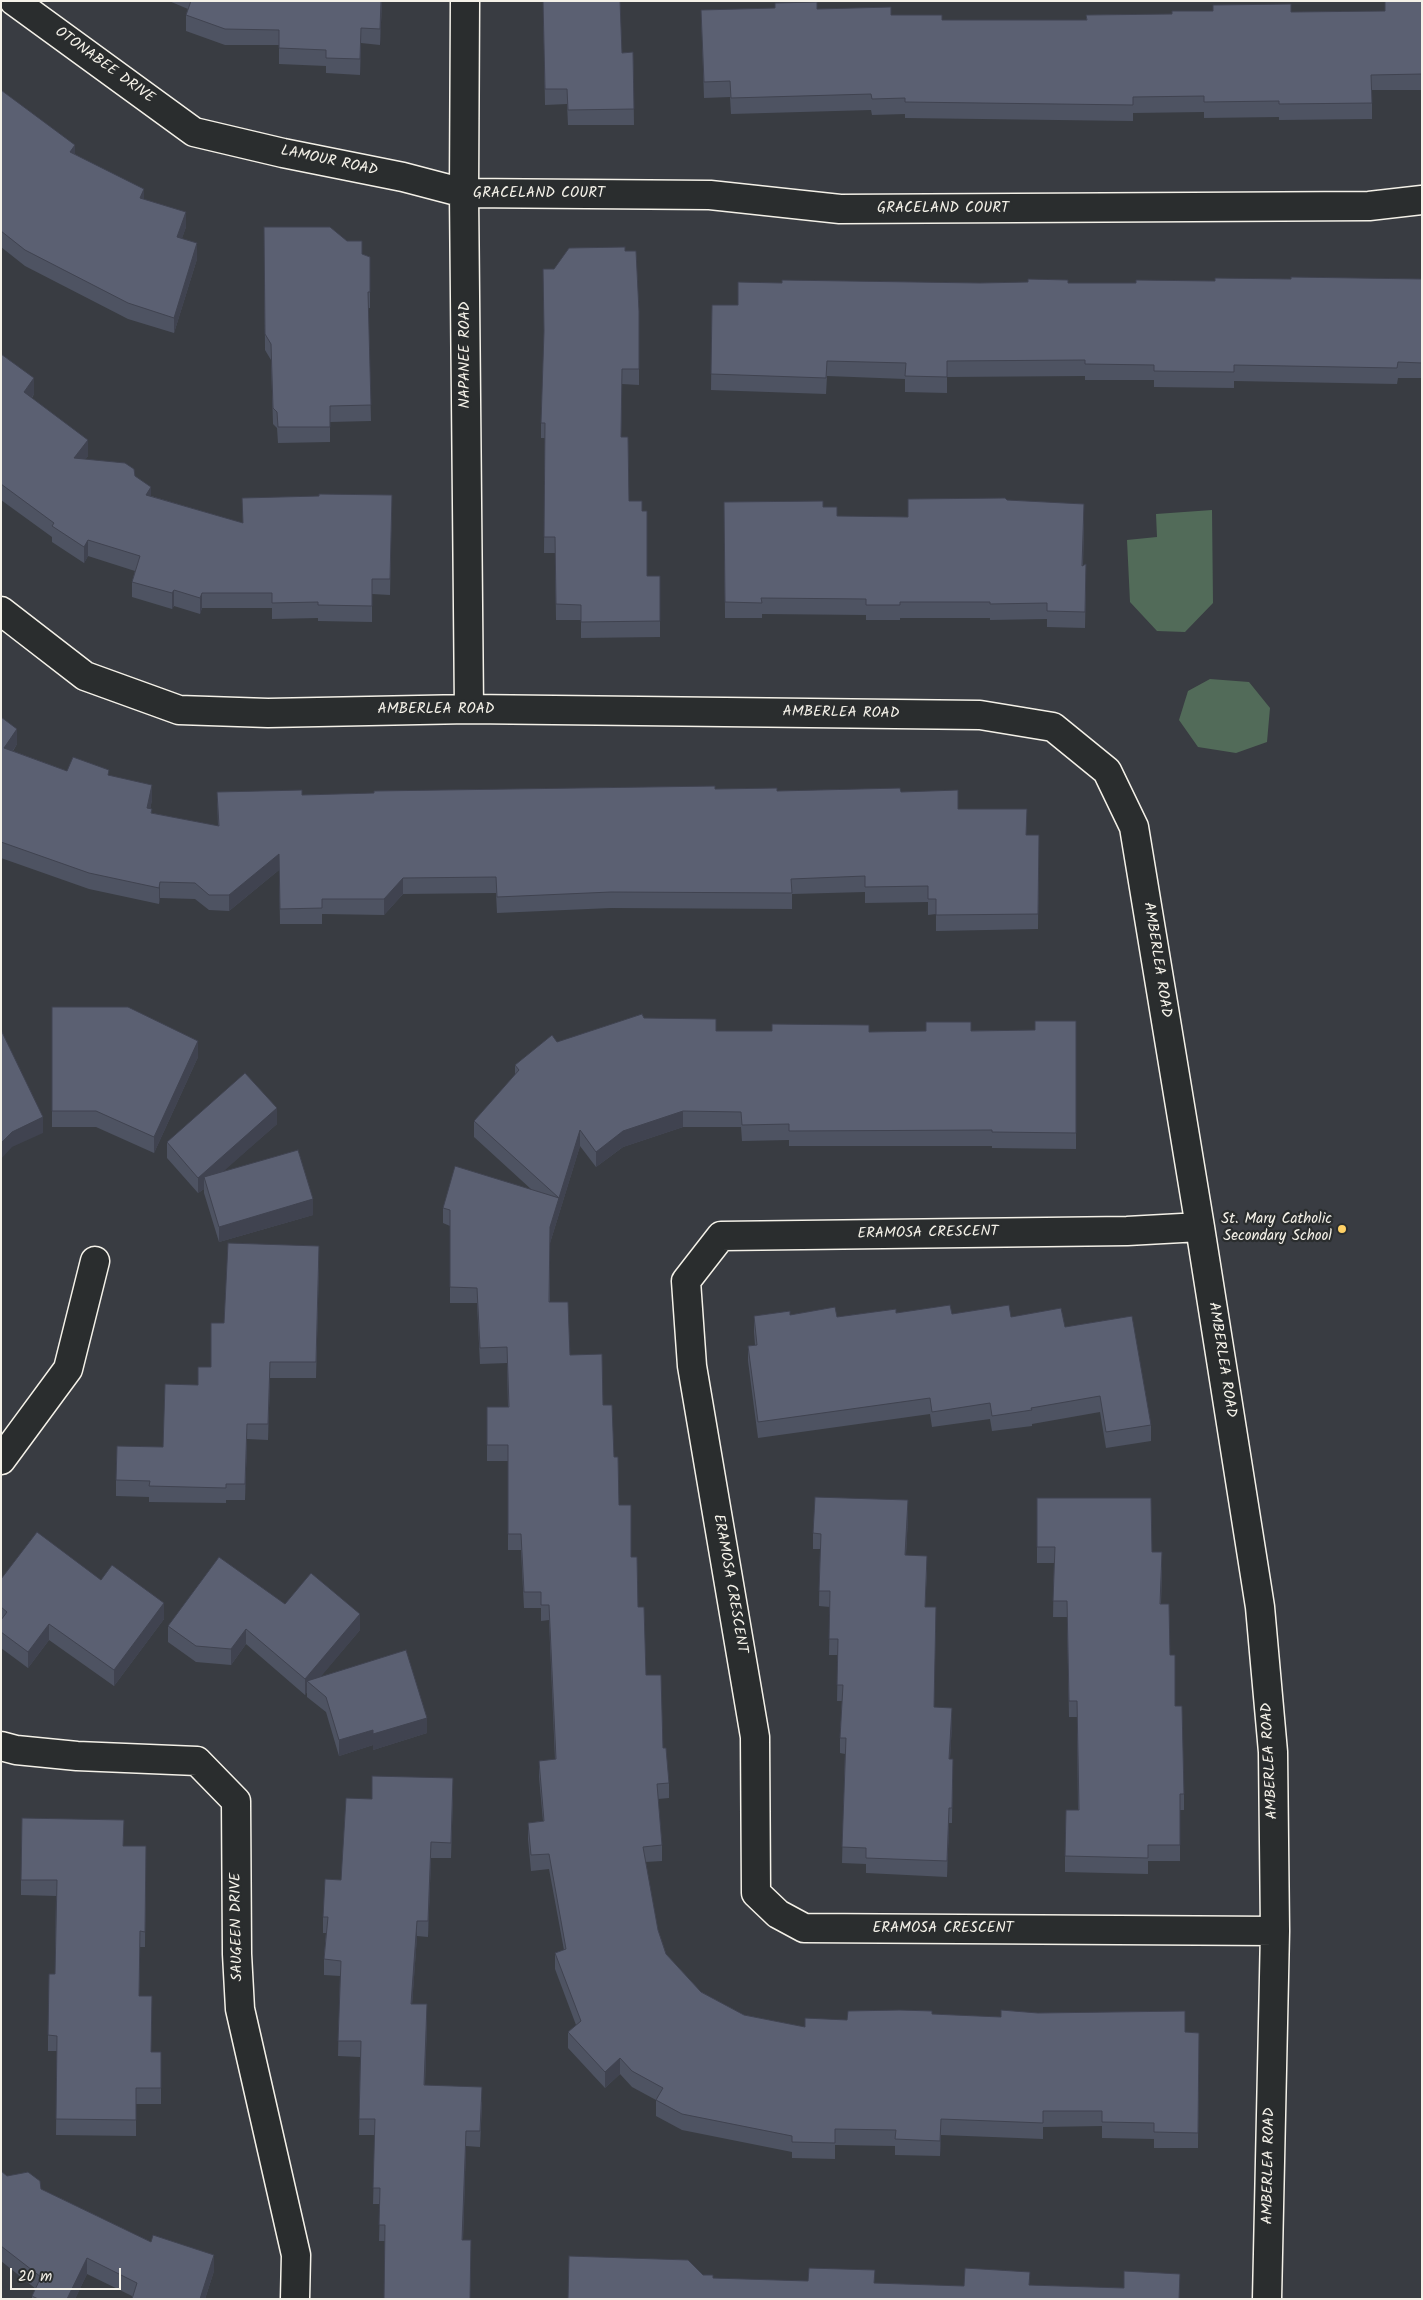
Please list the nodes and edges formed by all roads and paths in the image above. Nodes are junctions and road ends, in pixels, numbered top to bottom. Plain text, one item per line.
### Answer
1 (14, 1) edge
2 (465, 1) edge
3 (194, 132) joint
4 (464, 194) junction
5 (1422, 200) edge
6 (1, 611) edge
7 (470, 709) junction
8 (1200, 1227) junction
9 (95, 1262) dead end
10 (1, 1460) edge
11 (1, 1746) edge
12 (1275, 1931) junction
13 (295, 2299) edge
14 (1268, 2299) edge

1 - 3 street, OTONABEE DRIVE
2 - 4 street, NAPANEE ROAD
3 - 4 street, LAMOUR ROAD
4 - 5 street, GRACELAND COURT
4 - 7 street, NAPANEE ROAD
6 - 7 street, AMBERLEA ROAD
7 - 8 street, AMBERLEA ROAD
8 - 12 street, AMBERLEA ROAD
8 - 12 street, ERAMOSA CRESCENT
9 - 10 street
11 - 13 street, SAUGEEN DRIVE
12 - 14 street, AMBERLEA ROAD

